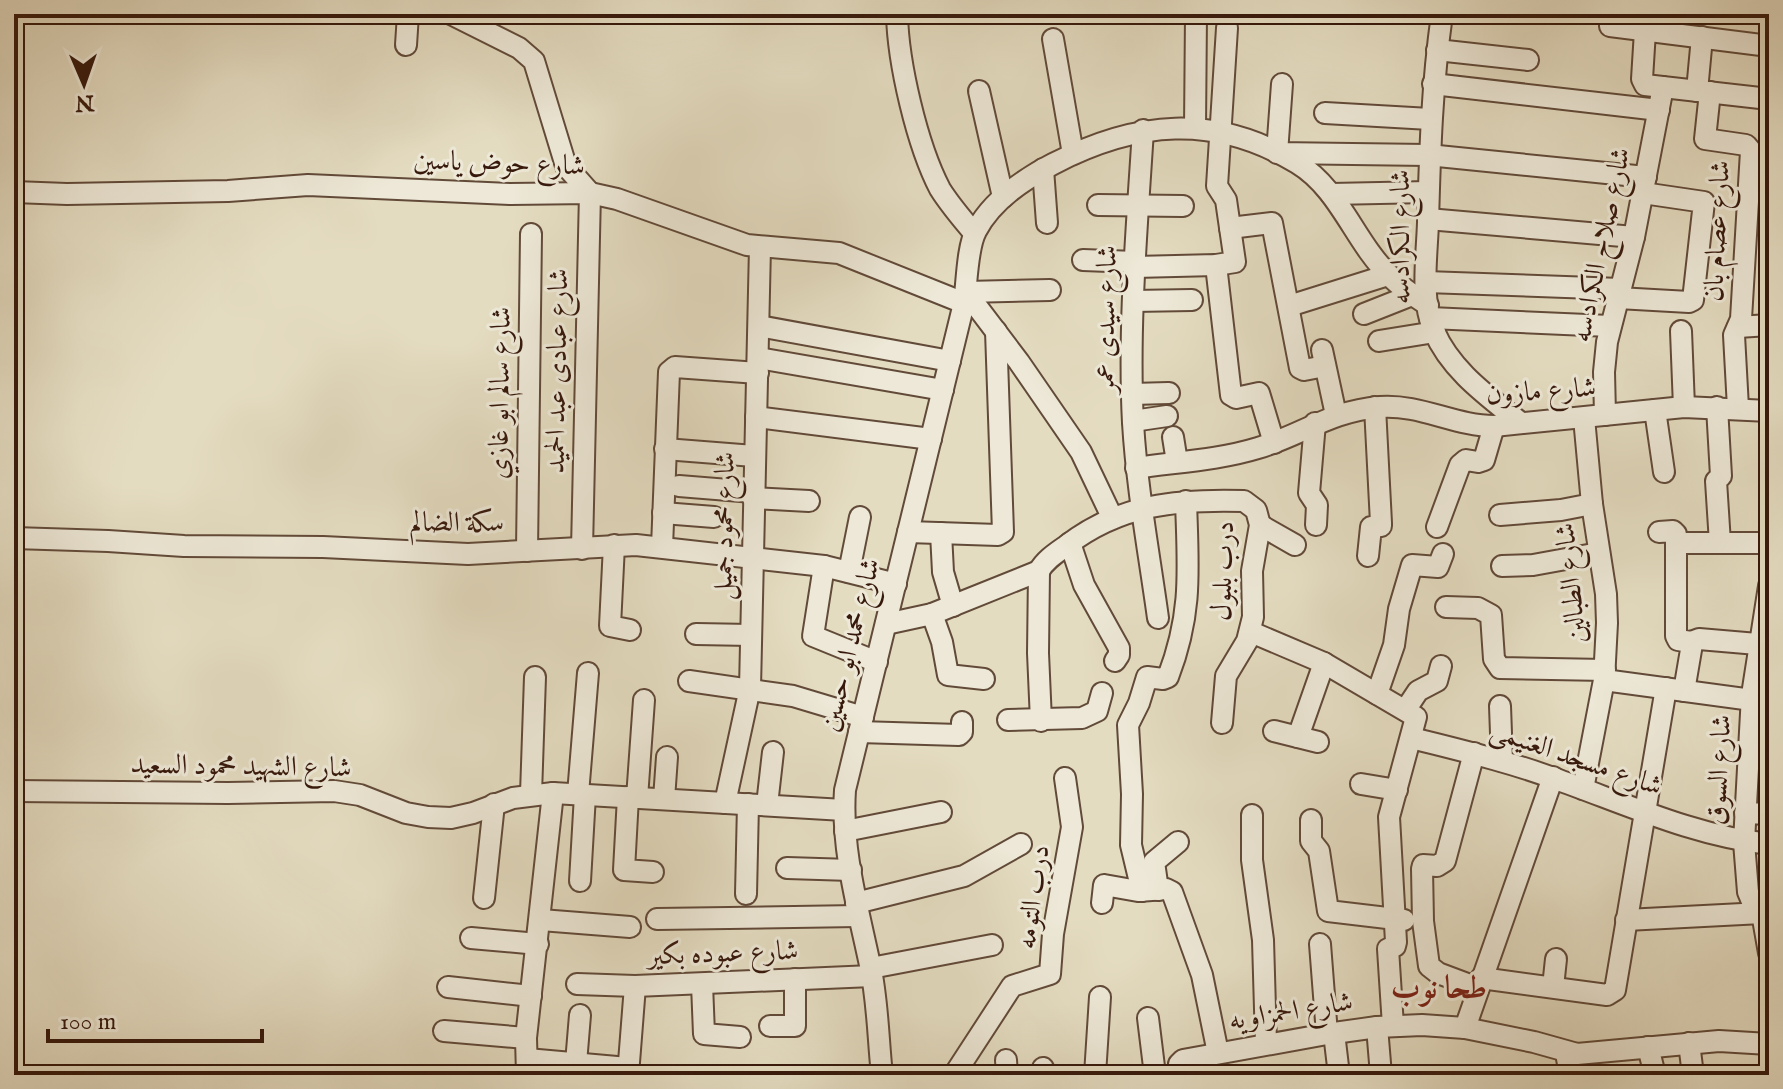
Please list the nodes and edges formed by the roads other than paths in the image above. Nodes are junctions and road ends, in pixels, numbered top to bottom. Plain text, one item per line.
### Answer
1 (408, 14) edge
2 (451, 14) edge
3 (897, 14) edge
4 (1196, 14) edge
5 (1442, 14) edge
6 (1610, 26) dead end
7 (1227, 28) dead end
8 (1645, 31) junction
9 (1702, 37) junction
10 (1053, 39) dead end
11 (406, 45) dead end
12 (1769, 46) edge
13 (1437, 50) junction
14 (1528, 60) dead end
15 (1282, 84) dead end
16 (1433, 84) junction
17 (1663, 87) junction
18 (979, 91) dead end
19 (1704, 92) junction
20 (1769, 99) edge
21 (1659, 110) junction
22 (1325, 113) dead end
23 (1430, 119) junction
24 (1195, 128) junction
25 (1143, 130) junction
26 (1221, 132) junction
27 (1277, 153) junction
28 (1073, 154) junction
29 (1428, 155) junction
30 (1043, 169) junction
31 (1645, 185) junction
32 (14, 192) edge
33 (1428, 192) junction
34 (590, 193) junction
35 (1331, 194) junction
36 (1003, 197) junction
37 (1098, 205) dead end
38 (1138, 206) junction
39 (1183, 206) dead end
40 (1428, 219) junction
41 (1047, 223) dead end
42 (1230, 228) junction
43 (974, 233) junction
44 (531, 234) dead end
45 (1634, 237) junction
46 (760, 247) junction
47 (1083, 260) dead end
48 (1135, 264) junction
49 (1216, 265) junction
50 (1388, 275) junction
51 (1050, 290) dead end
52 (1620, 294) junction
53 (965, 298) junction
54 (1192, 300) dead end
55 (1133, 301) junction
56 (1289, 306) junction
57 (1426, 306) junction
58 (1364, 314) dead end
59 (1769, 325) edge
60 (759, 326) junction
61 (1610, 326) junction
62 (1738, 327) junction
63 (996, 331) junction
64 (1681, 331) dead end
65 (1379, 341) dead end
66 (950, 361) junction
67 (758, 366) junction
68 (943, 390) junction
69 (1169, 393) dead end
70 (1132, 394) junction
71 (1375, 407) junction
72 (1684, 407) junction
73 (1727, 407) junction
74 (1655, 410) junction
75 (1769, 411) edge
76 (1336, 415) junction
77 (1167, 416) dead end
78 (1595, 416) junction
79 (756, 417) junction
80 (1133, 421) junction
81 (1315, 423) junction
82 (1521, 423) junction
83 (1494, 426) junction
84 (1173, 437) dead end
85 (931, 439) junction
86 (1274, 443) junction
87 (665, 449) junction
88 (754, 456) junction
89 (1177, 462) junction
90 (1136, 468) junction
91 (1664, 472) dead end
92 (679, 486) dead end
93 (753, 495) junction
94 (809, 501) dead end
95 (1186, 501) junction
96 (1592, 504) junction
97 (1142, 508) junction
98 (663, 513) junction
99 (1500, 515) dead end
100 (714, 517) dead end
101 (860, 517) dead end
102 (1112, 517) junction
103 (1260, 525) junction
104 (1316, 525) dead end
105 (1437, 527) dead end
106 (908, 532) junction
107 (1659, 532) dead end
108 (941, 533) junction
109 (14, 538) edge
110 (1070, 543) junction
111 (1677, 543) junction
112 (1720, 543) junction
113 (1769, 543) edge
114 (614, 545) junction
115 (1295, 545) dead end
116 (662, 547) junction
117 (582, 549) junction
118 (527, 551) junction
119 (1599, 553) junction
120 (1443, 554) dead end
121 (1368, 556) dead end
122 (752, 557) junction
123 (824, 566) junction
124 (1502, 566) dead end
125 (1039, 571) junction
126 (849, 572) junction
127 (896, 584) junction
128 (1769, 586) edge
129 (953, 606) junction
130 (1446, 607) dead end
131 (932, 614) junction
132 (1158, 618) dead end
133 (1766, 619) edge
134 (886, 624) junction
135 (630, 630) dead end
136 (1251, 632) junction
137 (696, 634) dead end
138 (751, 635) junction
139 (1691, 642) junction
140 (1764, 645) edge
141 (1115, 661) dead end
142 (877, 662) junction
143 (1324, 663) junction
144 (1441, 666) dead end
145 (588, 673) dead end
146 (1605, 675) junction
147 (535, 677) dead end
148 (984, 679) dead end
149 (689, 681) dead end
150 (750, 688) junction
151 (1675, 689) junction
152 (1102, 693) dead end
153 (1377, 694) junction
154 (1758, 697) edge
155 (644, 700) dead end
156 (1500, 706) dead end
157 (1406, 709) junction
158 (1008, 720) dead end
159 (1041, 721) junction
160 (962, 722) dead end
161 (1222, 723) dead end
162 (861, 725) junction
163 (1274, 731) dead end
164 (1412, 738) junction
165 (773, 752) dead end
166 (1759, 752) edge
167 (1474, 753) junction
168 (667, 757) dead end
169 (1502, 761) junction
170 (1553, 777) junction
171 (1065, 778) dead end
172 (1361, 784) dead end
173 (1583, 789) junction
174 (1397, 790) junction
175 (14, 791) edge
176 (553, 793) junction
177 (531, 794) junction
178 (582, 795) junction
179 (632, 798) junction
180 (664, 799) junction
181 (725, 803) junction
182 (494, 804) junction
183 (757, 805) junction
184 (844, 810) junction
185 (941, 812) dead end
186 (1646, 812) junction
187 (1745, 813) junction
188 (1769, 814) edge
189 (1252, 815) dead end
190 (1311, 820) dead end
191 (845, 831) junction
192 (1178, 842) dead end
193 (1744, 842) junction
194 (1021, 844) dead end
195 (1769, 844) edge
196 (787, 868) dead end
197 (851, 870) junction
198 (653, 872) dead end
199 (580, 881) dead end
200 (1150, 891) junction
201 (746, 894) dead end
202 (484, 898) dead end
203 (1760, 900) edge
204 (1102, 903) dead end
205 (857, 910) junction
206 (657, 919) dead end
207 (1394, 919) junction
208 (541, 920) junction
209 (1626, 920) junction
210 (1423, 921) junction
211 (630, 927) dead end
212 (471, 938) dead end
213 (538, 944) junction
214 (1320, 944) dead end
215 (992, 945) dead end
216 (1769, 953) edge
217 (1556, 959) dead end
218 (871, 972) junction
219 (795, 979) junction
220 (1480, 983) junction
221 (577, 984) dead end
222 (702, 984) junction
223 (635, 986) junction
224 (448, 987) dead end
225 (1553, 987) junction
226 (531, 996) junction
227 (1100, 997) dead end
228 (580, 1015) dead end
229 (1148, 1018) dead end
230 (770, 1026) dead end
231 (1385, 1026) junction
232 (1465, 1028) junction
233 (444, 1031) dead end
234 (1330, 1034) junction
235 (740, 1037) dead end
236 (526, 1038) junction
237 (1266, 1043) junction
238 (1689, 1043) junction
239 (1769, 1044) edge
240 (1648, 1047) junction
241 (1218, 1053) junction
242 (1566, 1053) junction
243 (576, 1063) junction
244 (527, 1067) edge
245 (628, 1072) edge
246 (882, 1075) edge
247 (954, 1075) edge
248 (1095, 1075) edge
249 (1155, 1075) edge
250 (1180, 1075) edge
251 (1339, 1075) edge
252 (1381, 1075) edge
253 (1570, 1075) edge
254 (1655, 1075) edge
255 (1693, 1075) edge

1 - 11 street
2 - 34 street
3 - 43 street
4 - 24 street
5 - 13 street, شارع الكرادسه
6 - 8 street
7 - 26 street
8 - 9 street
8 - 17 street
9 - 12 street
9 - 19 street
10 - 28 street
13 - 14 street
13 - 16 street, شارع الكرادسه
15 - 27 street
16 - 21 street
16 - 23 street, شارع الكرادسه
17 - 19 street
17 - 21 street, شارع صلاح الكرادسه
18 - 36 street
19 - 20 street
19 - 62 street, شارع عصام بان
21 - 31 street, شارع صلاح الكرادسه
22 - 23 street
23 - 29 street, شارع الكرادسه
24 - 25 street
24 - 26 street
25 - 28 street
25 - 38 street, شارع سيدى عمر
26 - 27 street
26 - 42 street
27 - 29 street
27 - 35 street
28 - 30 street
29 - 31 street
29 - 33 street, شارع الكرادسه
30 - 36 street
30 - 41 street
31 - 45 street, شارع صلاح الكرادسه
31 - 52 street
32 - 34 street, شارع حوض ياسين
33 - 35 street
33 - 40 street, شارع الكرادسه
34 - 46 street, شارع حوض ياسين
34 - 117 street, شارع عبادى عبد الحميد
35 - 50 street
36 - 43 street
37 - 38 street
38 - 39 street
38 - 48 street, شارع سيدى عمر
40 - 45 street
40 - 57 street, شارع الكرادسه
42 - 49 street
42 - 56 street
43 - 53 street, شارع محمد ابو حسين
44 - 118 street, شارع سالم ابو غازي
45 - 52 street, شارع صلاح الكرادسه
46 - 53 street, شارع حوض ياسين
46 - 60 street, شارع محمود جميل
47 - 48 street
48 - 49 street
48 - 55 street, شارع سيدى عمر
49 - 86 street
50 - 56 street
50 - 57 street
51 - 53 street
52 - 57 street
52 - 61 street, شارع صلاح الكرادسه
53 - 63 street
53 - 66 street, شارع محمد ابو حسين
54 - 55 street
55 - 70 street, شارع سيدى عمر
56 - 76 street
57 - 58 street
57 - 61 street
57 - 65 street
57 - 82 street, شارع الكرادسه
59 - 62 street
60 - 66 street
60 - 67 street, شارع محمود جميل
61 - 78 street, شارع صلاح الكرادسه
62 - 73 street, شارع عصام بان
63 - 102 street
63 - 108 street
64 - 72 street
66 - 68 street, شارع محمد ابو حسين
67 - 68 street
67 - 79 street, شارع محمود جميل
67 - 87 street
68 - 85 street, شارع محمد ابو حسين
69 - 70 street
70 - 80 street, شارع سيدى عمر
71 - 76 street, شارع مازون
71 - 83 street, شارع مازون
71 - 121 street
72 - 73 street, شارع مازون
72 - 74 street, شارع مازون
73 - 75 street, شارع مازون
73 - 112 street, شارع عصام بان
74 - 78 street, شارع مازون
74 - 91 street
76 - 81 street, شارع مازون
77 - 80 street
78 - 82 street, شارع مازون
78 - 96 street, شارع الطبالين
79 - 85 street
79 - 88 street, شارع محمود جميل
80 - 90 street, شارع سيدى عمر
81 - 86 street, شارع مازون
81 - 104 street
82 - 83 street, شارع مازون
83 - 105 street
84 - 89 street
85 - 106 street, شارع محمد ابو حسين
86 - 89 street, شارع مازون
87 - 88 street
87 - 98 street
88 - 93 street, شارع محمود جميل
89 - 90 street, شارع مازون
90 - 97 street, شارع سيدى عمر
92 - 93 street
93 - 94 street
93 - 122 street, شارع محمود جميل
95 - 97 street, درب بلبول
95 - 103 street, درب بلبول
95 - 200 street
96 - 99 street
96 - 119 street, شارع الطبالين
97 - 102 street, درب بلبول
97 - 132 street, شارع سيدى عمر
98 - 100 street
98 - 116 street
101 - 126 street
102 - 110 street, درب بلبول
103 - 115 street
103 - 136 street, درب بلبول
106 - 108 street
106 - 127 street, شارع محمد ابو حسين
107 - 111 street
108 - 129 street
109 - 118 street, سكة الضالم
110 - 125 street, درب بلبول
110 - 141 street
111 - 112 street
111 - 139 street
112 - 113 street
114 - 116 street, سكة الضالم
114 - 117 street, سكة الضالم
114 - 135 street
116 - 122 street, سكة الضالم
117 - 118 street, سكة الضالم
119 - 124 street
119 - 146 street, شارع الطبالين
120 - 153 street
122 - 123 street, سكة الضالم
122 - 138 street, شارع محمود جميل
123 - 126 street, سكة الضالم
123 - 142 street
125 - 129 street
125 - 159 street
126 - 127 street, سكة الضالم
127 - 134 street, شارع محمد ابو حسين
128 - 133 street, شارع السوق
129 - 131 street
130 - 146 street
131 - 134 street
131 - 148 street
133 - 140 street, شارع السوق
134 - 142 street, شارع محمد ابو حسين
136 - 143 street
136 - 161 street, درب بلبول
137 - 138 street
138 - 150 street, شارع محمود جميل
139 - 140 street
139 - 151 street
140 - 154 street, شارع السوق
142 - 162 street, شارع محمد ابو حسين
143 - 153 street
143 - 163 street
144 - 157 street
145 - 178 street
146 - 151 street
146 - 173 street, شارع الطبالين
147 - 177 street
149 - 150 street
150 - 162 street
150 - 181 street, شارع محمود جميل
151 - 154 street
151 - 186 street
152 - 159 street
153 - 157 street
154 - 166 street, شارع السوق
155 - 179 street
156 - 169 street
157 - 164 street
158 - 159 street
160 - 162 street
162 - 184 street, شارع محمد ابو حسين
164 - 167 street, شارع مسجد الغنيمى
164 - 174 street
165 - 183 street
166 - 187 street, شارع السوق
167 - 169 street, شارع مسجد الغنيمى
167 - 210 street
168 - 180 street
169 - 170 street, شارع مسجد الغنيمى
170 - 173 street, شارع مسجد الغنيمى
170 - 220 street
171 - 247 street, درب التومه
172 - 174 street
173 - 186 street, شارع مسجد الغنيمى
174 - 207 street
175 - 182 street, شارع الشهيد محمود السعيد
176 - 177 street, شارع الشهيد محمود السعيد
176 - 178 street, شارع الشهيد محمود السعيد
176 - 208 street
177 - 182 street, شارع الشهيد محمود السعيد
178 - 179 street, شارع الشهيد محمود السعيد
178 - 199 street
179 - 180 street, شارع الشهيد محمود السعيد
179 - 198 street
180 - 181 street, شارع الشهيد محمود السعيد
181 - 183 street, شارع الشهيد محمود السعيد
182 - 202 street
183 - 184 street, شارع الشهيد محمود السعيد
183 - 201 street
184 - 191 street, شارع محمد ابو حسين
185 - 191 street
186 - 193 street, شارع مسجد الغنيمى
186 - 209 street
187 - 188 street
187 - 193 street, شارع السوق
189 - 237 street
190 - 207 street
191 - 197 street, شارع محمد ابو حسين
192 - 200 street
193 - 195 street, شارع مسجد الغنيمى
193 - 203 street, شارع السوق
194 - 205 street
196 - 197 street
197 - 205 street, شارع محمد ابو حسين
200 - 204 street
200 - 241 street
203 - 209 street
203 - 216 street, شارع السوق
205 - 206 street
205 - 218 street, شارع محمد ابو حسين
207 - 210 street
207 - 231 street
208 - 211 street
208 - 213 street
209 - 225 street
210 - 220 street
212 - 213 street
213 - 226 street
214 - 234 street
215 - 218 street, شارع عبوده بكير
217 - 225 street
218 - 219 street, شارع عبوده بكير
218 - 246 street, شارع محمد ابو حسين
219 - 222 street, شارع عبوده بكير
219 - 230 street
220 - 225 street
220 - 232 street
221 - 223 street, شارع عبوده بكير
222 - 223 street, شارع عبوده بكير
222 - 235 street
223 - 245 street
224 - 226 street
226 - 236 street
227 - 248 street
228 - 243 street
229 - 249 street
231 - 232 street, شارع الحمزاويه
231 - 234 street, شارع الحمزاويه
231 - 252 street
232 - 242 street, شارع الحمزاويه
233 - 236 street
234 - 237 street, شارع الحمزاويه
234 - 251 street
236 - 244 street
237 - 241 street, شارع الحمزاويه
238 - 239 street
238 - 240 street
238 - 255 street
240 - 242 street
240 - 254 street
241 - 250 street, شارع الحمزاويه
242 - 253 street
243 - 244 street
243 - 245 street

